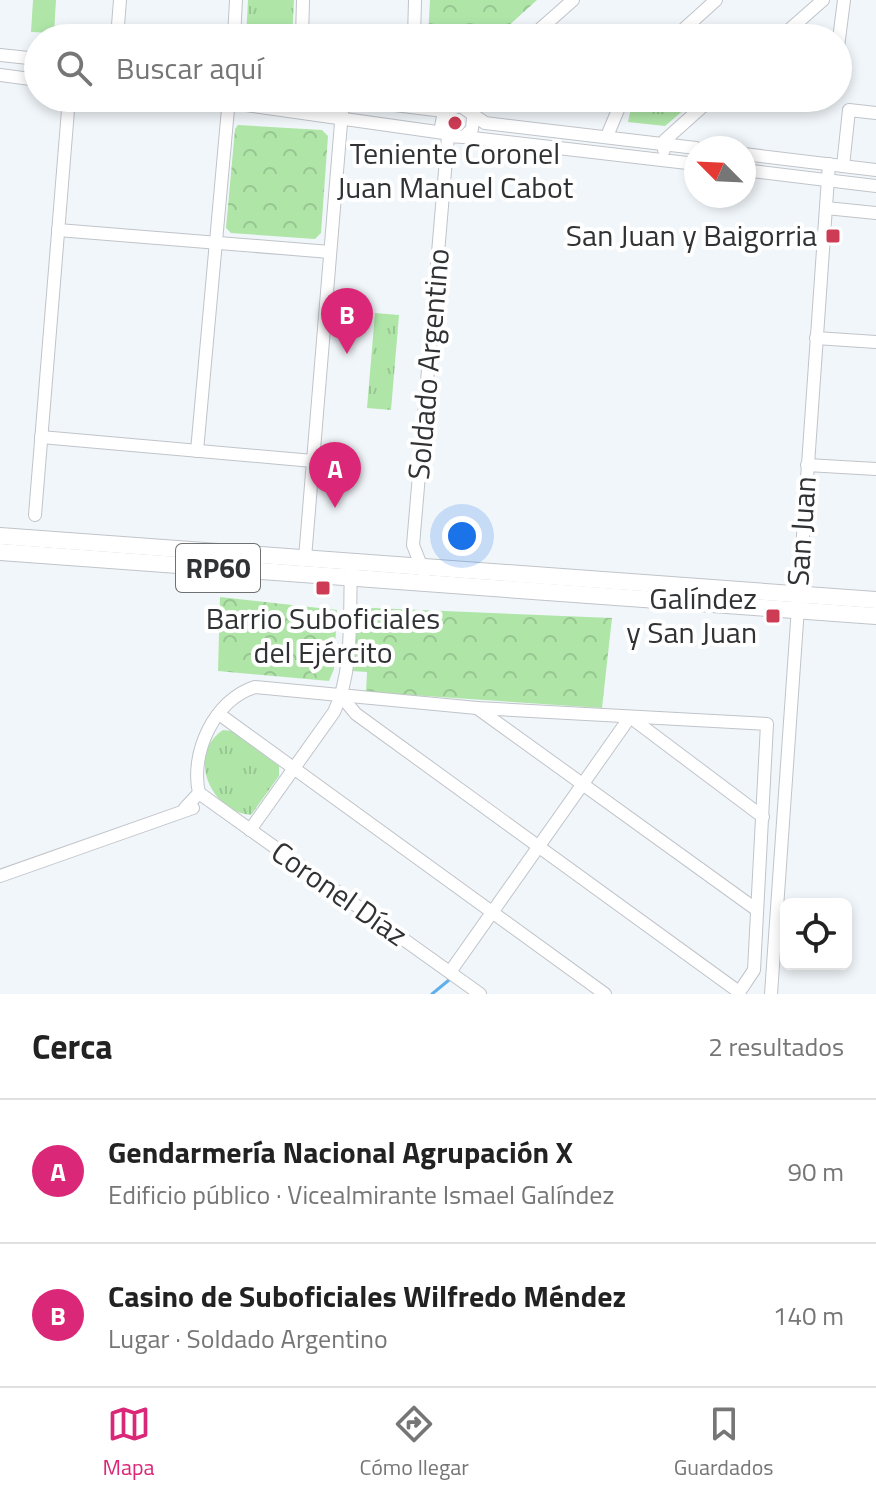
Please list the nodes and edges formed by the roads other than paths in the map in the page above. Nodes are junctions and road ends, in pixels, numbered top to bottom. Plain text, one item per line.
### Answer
1 (120, 0) edge
2 (236, 0) edge
3 (303, 0) edge
4 (415, 0) edge
5 (573, 0) edge
6 (716, 0) edge
7 (823, 0) edge
8 (844, 0) edge
9 (118, 24) edge
10 (235, 24) edge
11 (302, 24) edge
12 (414, 24) edge
13 (546, 24) edge
14 (689, 24) edge
15 (796, 24) edge
16 (841, 24) edge
17 (0, 55) edge
18 (24, 58) edge
19 (0, 75) edge
20 (24, 78) edge
21 (852, 110) edge
22 (68, 112) edge
23 (227, 112) edge
24 (313, 112) edge
25 (342, 112) edge
26 (448, 112) edge
27 (469, 112) edge
28 (617, 112) edge
29 (698, 112) edge
30 (849, 112) edge
31 (876, 113) edge
32 (473, 117) junction
33 (341, 118) junction
34 (446, 135) junction
35 (607, 136) junction
36 (464, 137) junction
37 (665, 144) junction
38 (684, 146) edge
39 (756, 155) edge
40 (663, 160) junction
41 (684, 163) edge
42 (829, 164) junction
43 (843, 166) junction
44 (876, 170) edge
45 (756, 171) edge
46 (828, 180) junction
47 (876, 186) edge
48 (826, 208) junction
49 (876, 213) edge
50 (58, 230) junction
51 (216, 243) junction
52 (330, 252) junction
53 (816, 338) junction
54 (876, 342) edge
55 (41, 437) junction
56 (197, 451) junction
57 (313, 461) junction
58 (807, 465) junction
59 (876, 469) edge
60 (35, 515) dead end
61 (0, 536) edge
62 (0, 552) edge
63 (305, 558) junction
64 (420, 566) junction
65 (351, 570) junction
66 (437, 584) junction
67 (876, 600) edge
68 (797, 602) junction
69 (876, 616) edge
70 (341, 696) junction
71 (477, 708) junction
72 (219, 714) junction
73 (630, 717) junction
74 (293, 768) junction
75 (584, 784) junction
76 (199, 793) junction
77 (185, 808) junction
78 (221, 810) junction
79 (763, 817) junction
80 (250, 830) junction
81 (538, 849) junction
82 (0, 876) edge
83 (757, 910) junction
84 (492, 914) junction
85 (450, 972) junction
86 (738, 993) edge
87 (480, 994) edge
88 (605, 994) edge
89 (771, 994) edge

1 - 9 street
2 - 10 street
3 - 11 street
4 - 12 street
5 - 13 street
6 - 14 street
7 - 15 street
8 - 16 street
17 - 18 street
19 - 20 street
21 - 31 street
22 - 50 street
23 - 51 street
24 - 33 street
25 - 33 street
26 - 34 street
27 - 32 street
28 - 35 street
29 - 37 street
30 - 43 street
32 - 35 street
32 - 36 street
33 - 34 street
33 - 52 street
34 - 36 street
34 - 64 street, Soldado Argentino
35 - 37 street
36 - 40 street
37 - 38 street
37 - 40 street
39 - 42 street
40 - 41 street
42 - 43 street
42 - 46 street, San Juan
43 - 44 street
45 - 46 street
46 - 47 street
46 - 48 street, San Juan
48 - 49 street
48 - 53 street, San Juan
50 - 51 street
50 - 55 street
51 - 52 street
51 - 56 street
52 - 57 street
53 - 54 street
53 - 58 street, San Juan
55 - 56 street
55 - 60 street
56 - 57 street
57 - 63 street
58 - 59 street
58 - 68 street, San Juan
61 - 63 main road, RP60
62 - 65 main road, RP60
63 - 65 main road, RP60
64 - 65 main road, RP60
64 - 66 street
64 - 68 main road, RP60
65 - 66 main road, RP60
65 - 70 street
66 - 68 main road, RP60
67 - 68 main road, RP60
68 - 69 main road, RP60
68 - 89 street, San Juan
70 - 71 street
70 - 72 street
70 - 74 street
70 - 81 street
71 - 73 street
71 - 75 street
72 - 74 street
72 - 76 street
73 - 75 street
73 - 79 street
73 - 79 street
74 - 80 street
74 - 84 street
75 - 81 street
75 - 83 street
76 - 77 street
76 - 78 street, Coronel Díaz
77 - 78 street
77 - 82 street
78 - 80 street, Coronel Díaz
79 - 83 street
80 - 85 street, Coronel Díaz
81 - 84 street
81 - 86 street
83 - 86 street
84 - 85 street
84 - 88 street
85 - 87 street, Coronel Díaz

